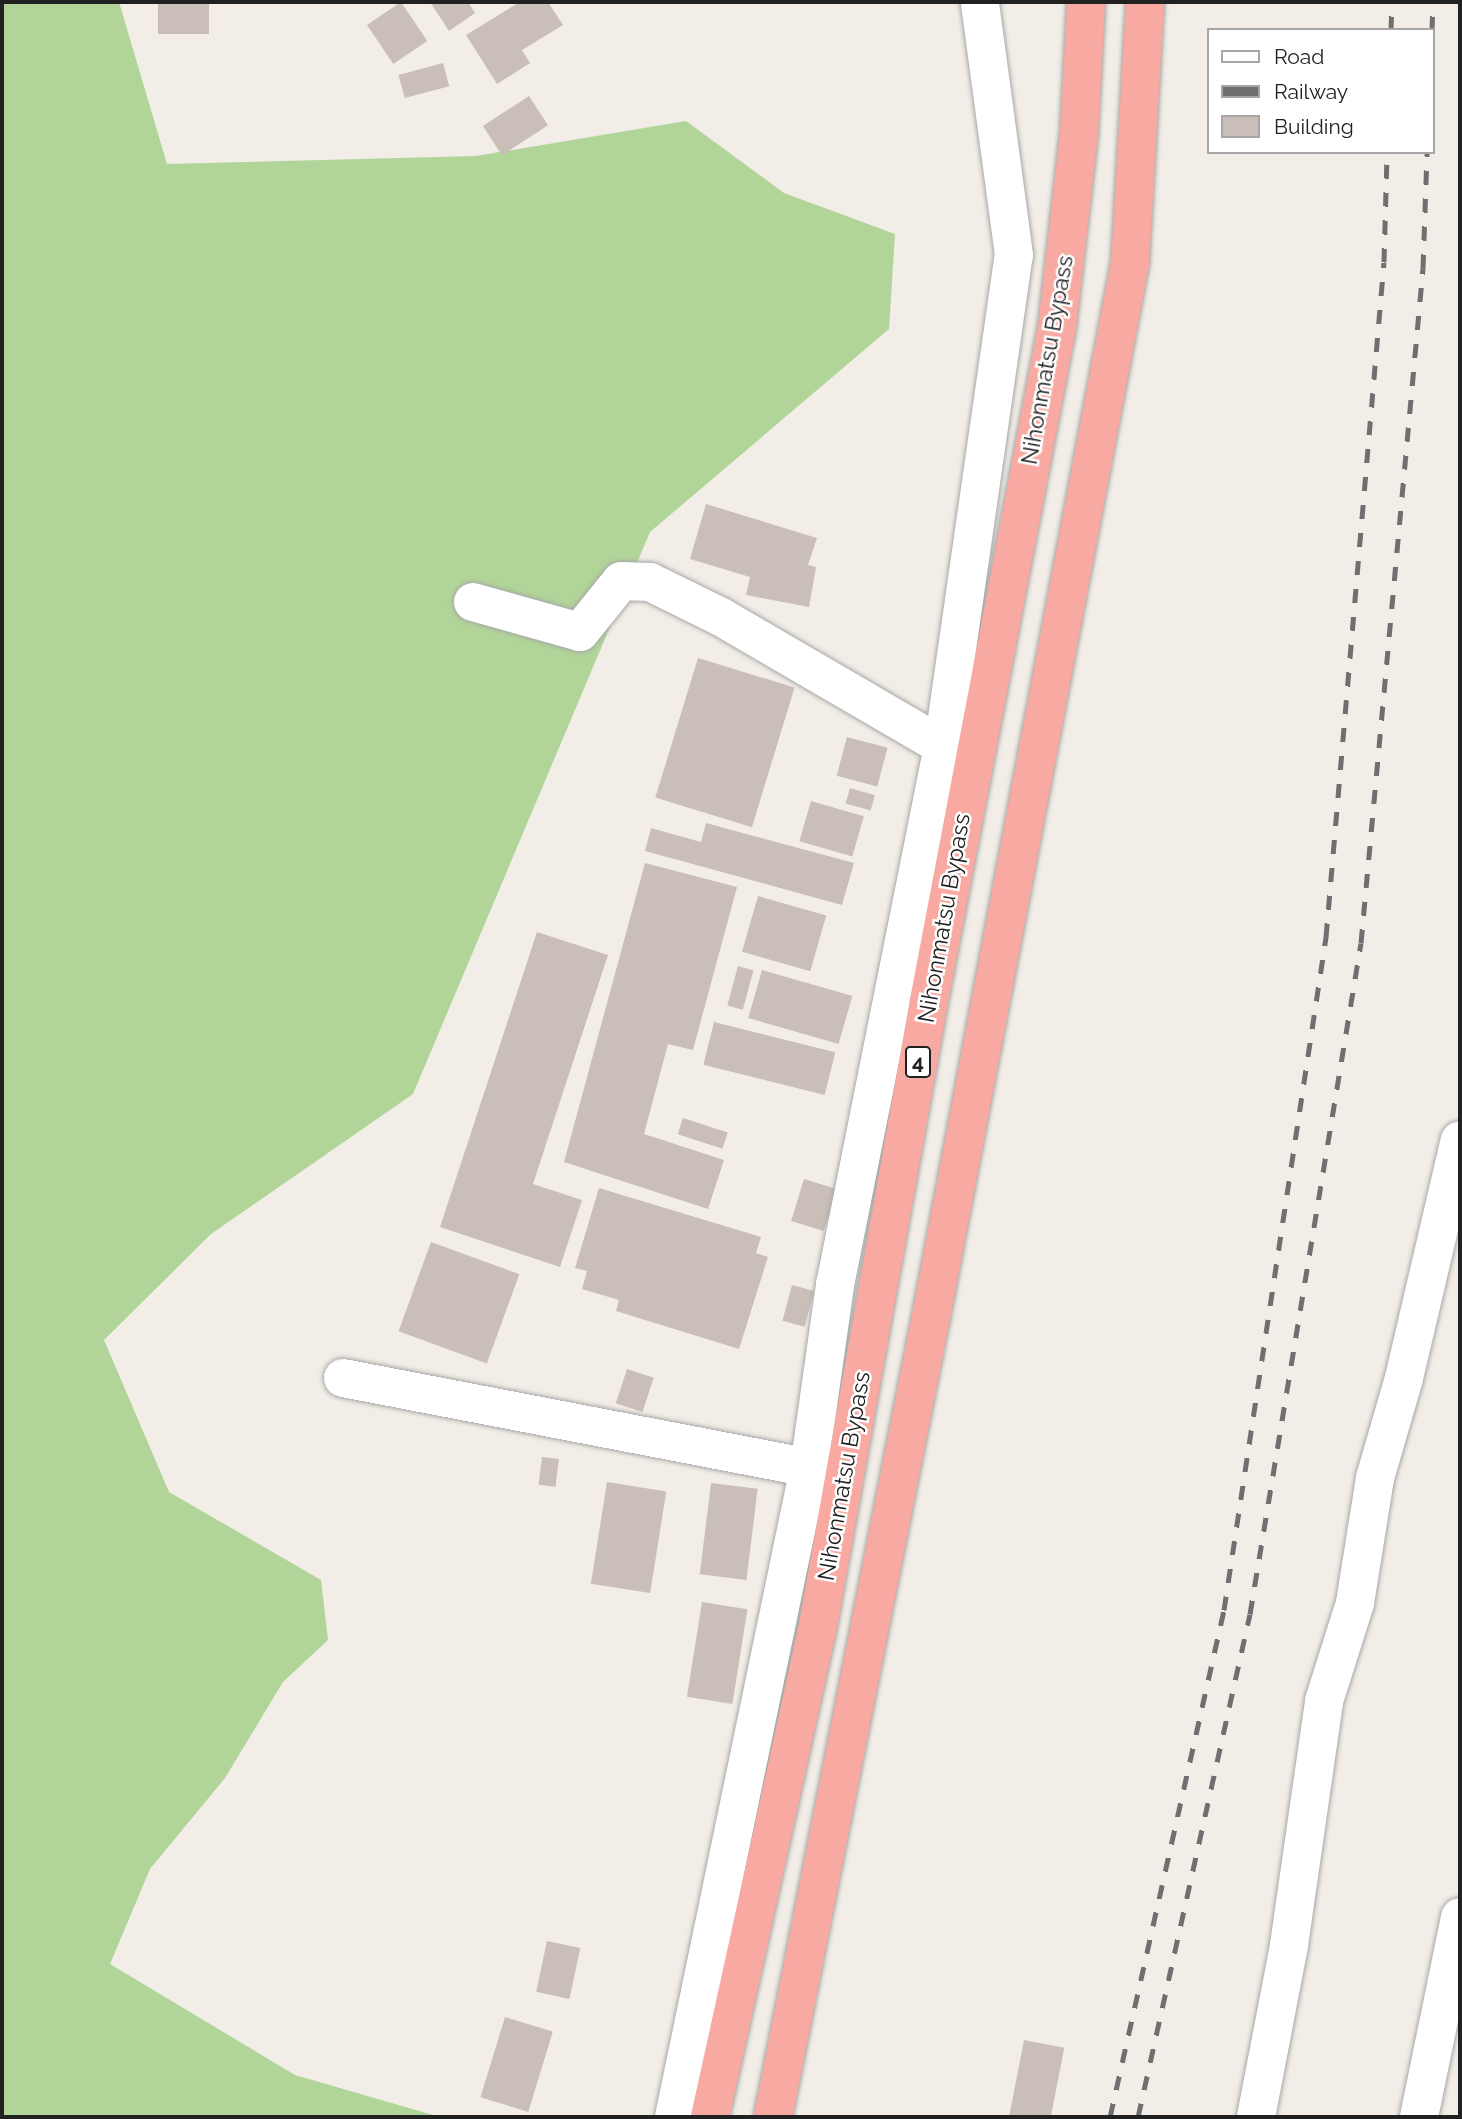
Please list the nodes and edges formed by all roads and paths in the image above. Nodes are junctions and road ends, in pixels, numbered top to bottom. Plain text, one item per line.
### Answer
1 (980, 2) edge
2 (1086, 2) edge
3 (1145, 2) edge
4 (473, 602) dead end
5 (943, 746) junction
6 (1460, 1140) edge
7 (343, 1378) dead end
8 (809, 1468) junction
9 (1460, 1917) edge
10 (674, 2117) edge
11 (710, 2117) edge
12 (773, 2117) edge
13 (1256, 2117) edge
14 (1419, 2117) edge

1 - 5 street
2 - 11 highway, Nihonmatsu Bypass / 4
3 - 12 highway
4 - 5 street
5 - 8 street
6 - 13 street
7 - 8 street
8 - 10 street
9 - 14 street

